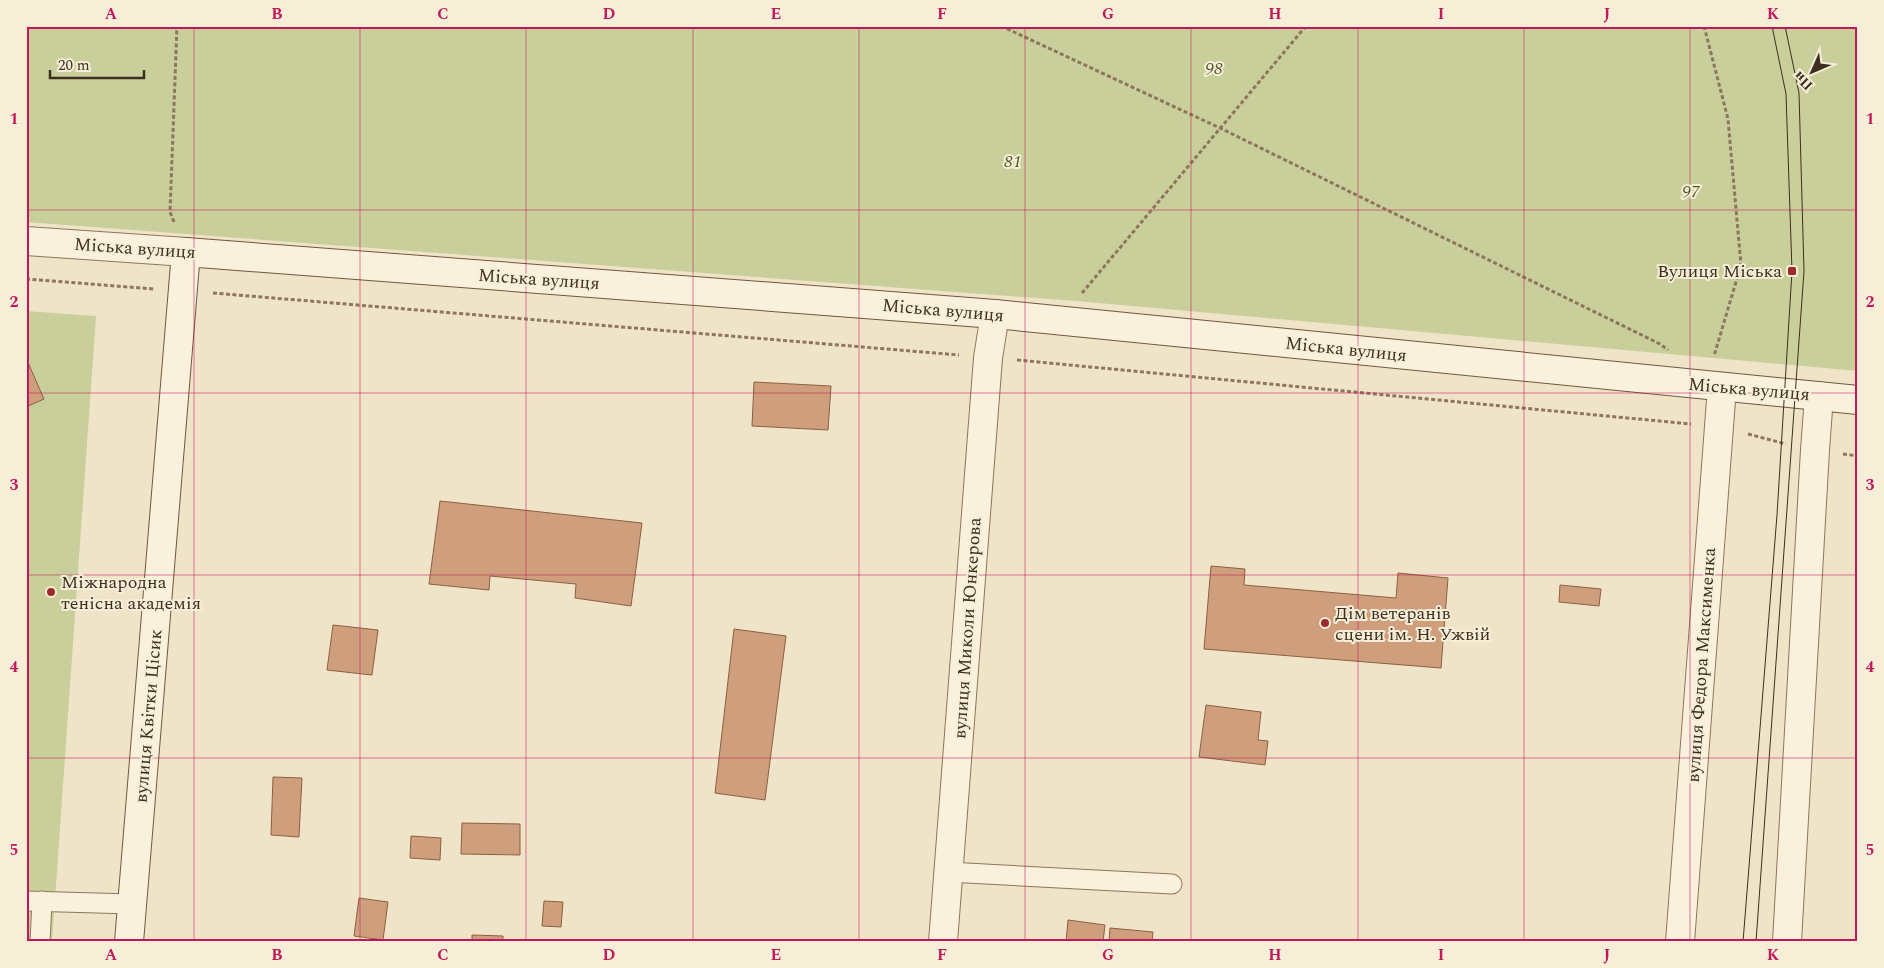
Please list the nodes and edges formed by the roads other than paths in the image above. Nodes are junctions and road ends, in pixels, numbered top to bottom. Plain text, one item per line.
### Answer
1 (26, 241) edge
2 (186, 252) junction
3 (995, 314) junction
4 (1706, 386) junction
5 (1819, 396) junction
6 (1858, 400) edge
7 (948, 872) junction
8 (1172, 884) dead end
9 (34, 901) edge
10 (132, 904) junction
11 (40, 942) edge
12 (129, 942) edge
13 (943, 942) edge
14 (1680, 942) edge
15 (1786, 942) edge

1 - 2 street, Міська вулиця
2 - 3 street, Міська вулиця
2 - 10 street, вулиця Квітки Цісик
3 - 4 street, Міська вулиця
3 - 7 street, вулиця Миколи Юнкерова
4 - 5 street, Міська вулиця
4 - 14 street, вулиця Федора Максименка
5 - 6 street, Міська вулиця
5 - 15 street
7 - 8 lane
7 - 13 street, вулиця Миколи Юнкерова
9 - 10 lane
9 - 11 lane
10 - 12 street, вулиця Квітки Цісик

